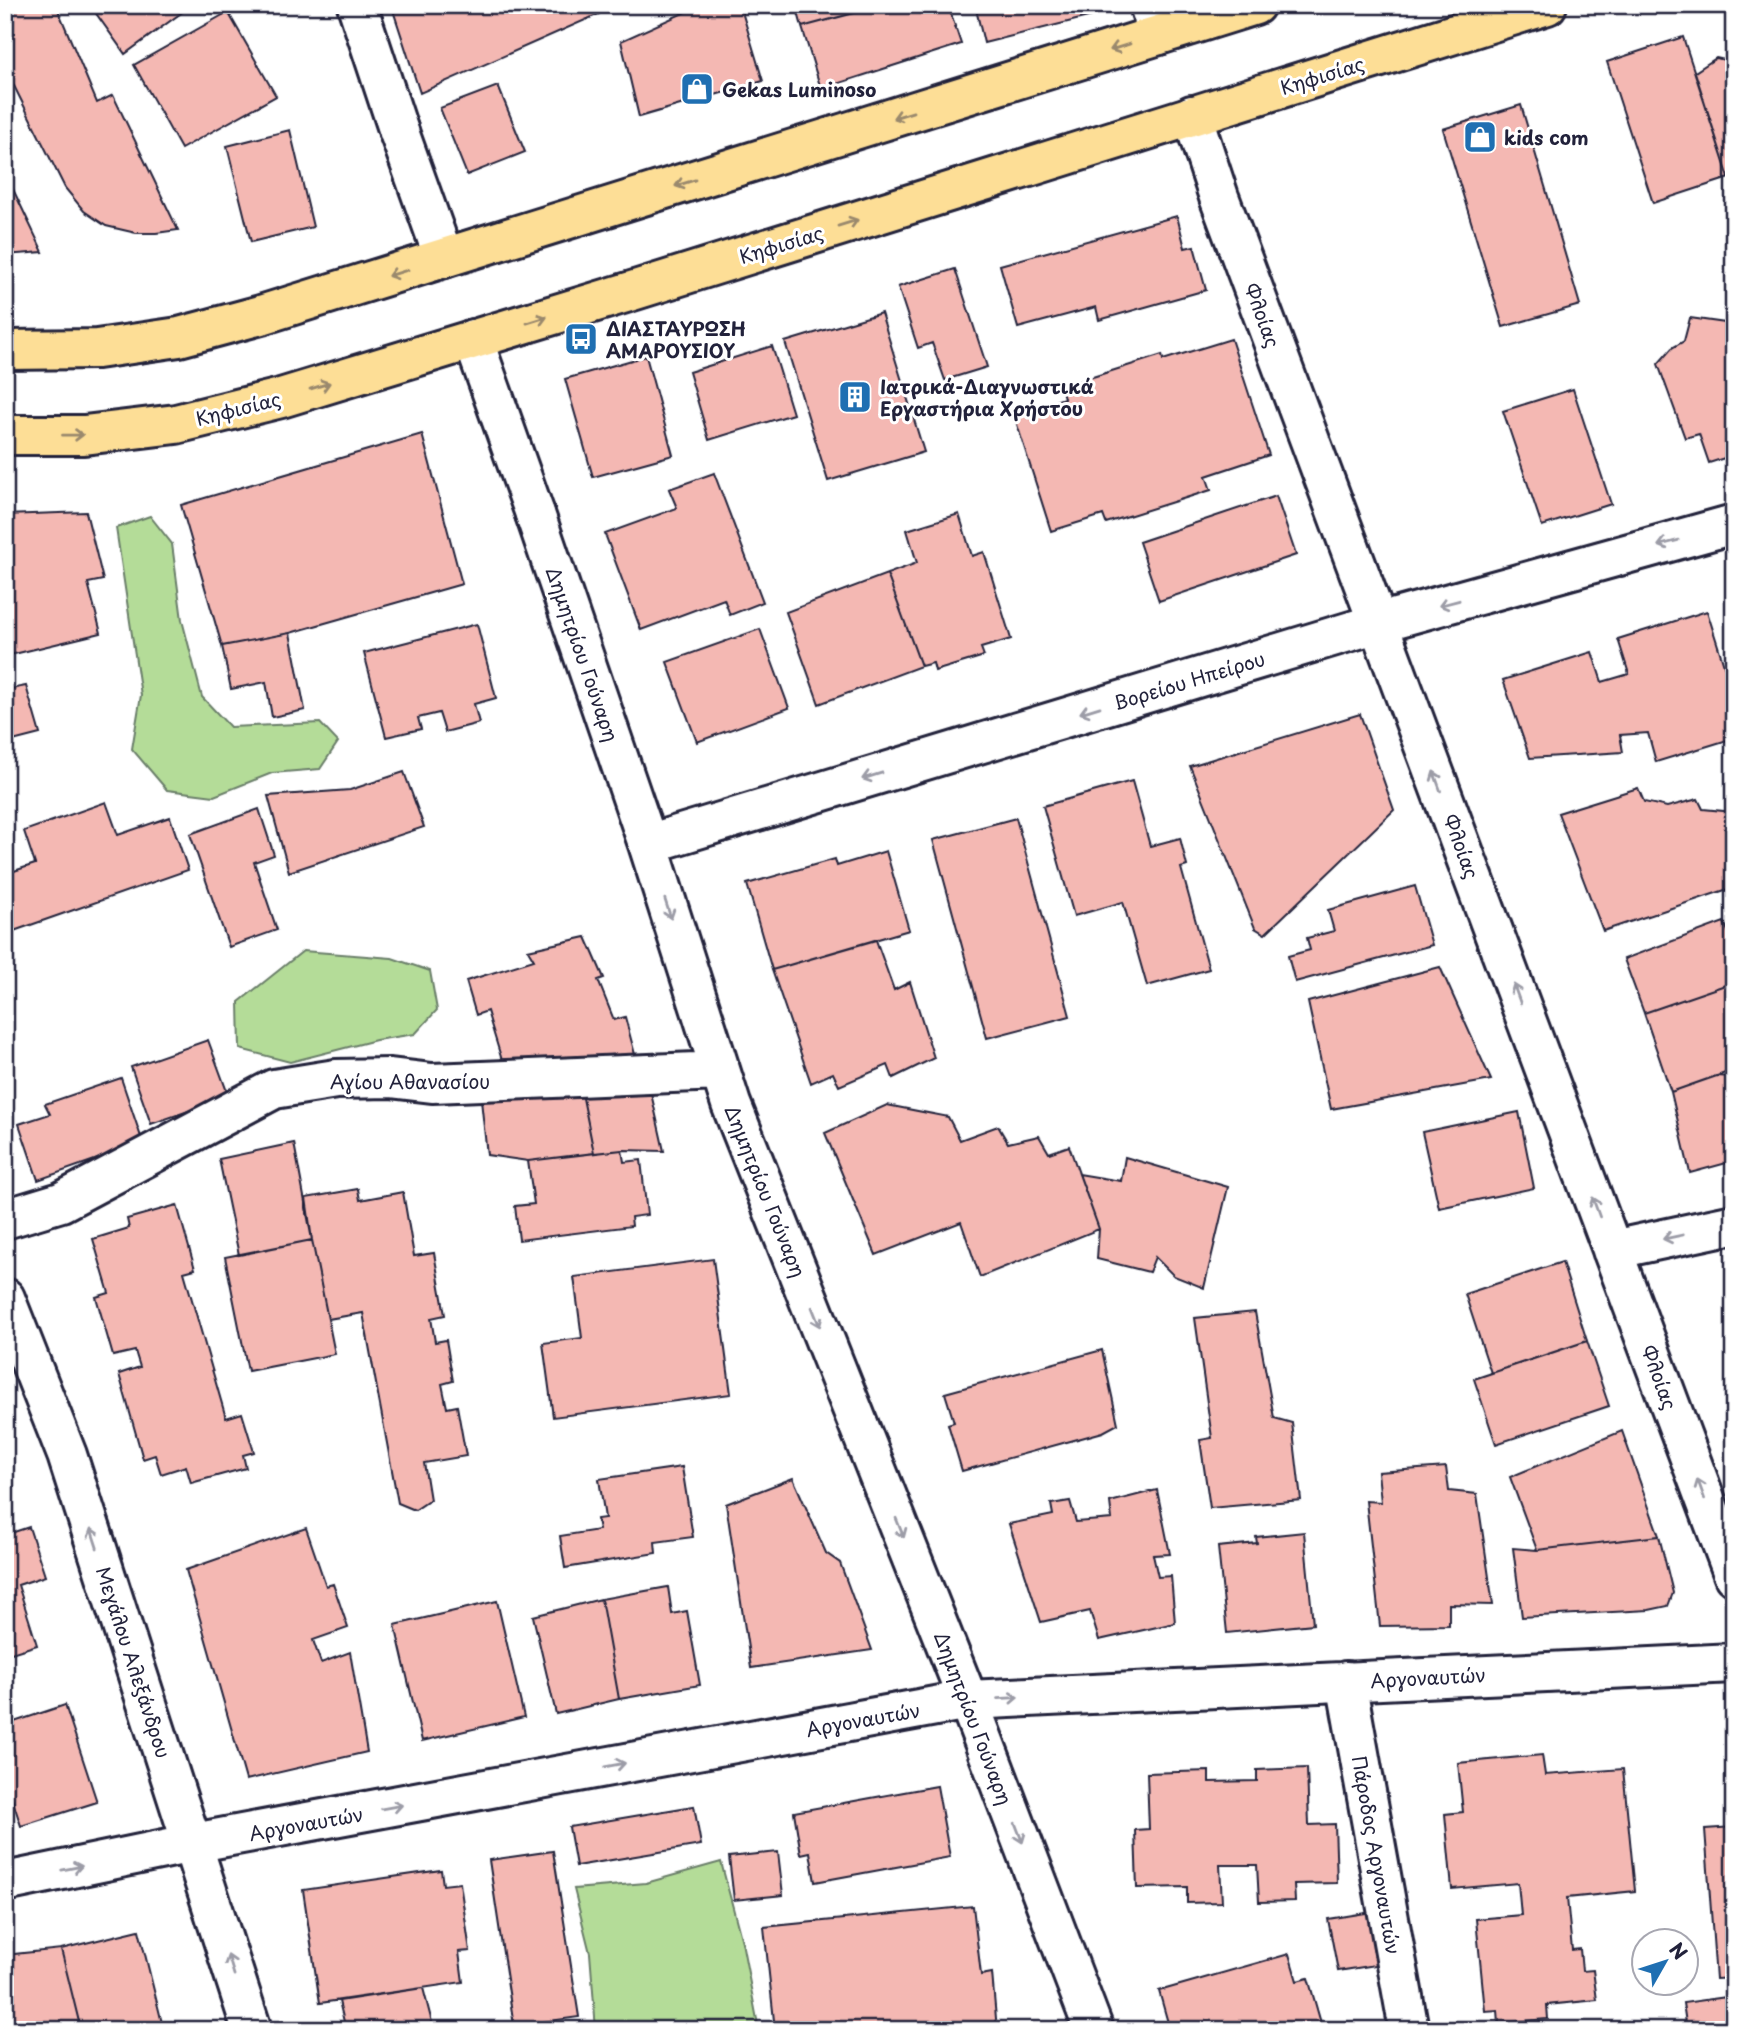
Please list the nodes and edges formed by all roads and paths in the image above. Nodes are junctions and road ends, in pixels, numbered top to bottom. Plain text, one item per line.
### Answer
1 (357, 5) edge
2 (1255, 5) edge
3 (1547, 5) edge
4 (1154, 20) edge
5 (1192, 115) junction
6 (444, 258) junction
7 (473, 339) junction
8 (5, 350) edge
9 (5, 435) edge
10 (1734, 524) edge
11 (1378, 623) junction
12 (648, 844) junction
13 (720, 1071) junction
14 (5, 1219) edge
15 (1734, 1224) edge
16 (1612, 1250) junction
17 (5, 1298) edge
18 (1734, 1576) edge
19 (1734, 1663) edge
20 (1346, 1681) junction
21 (968, 1700) junction
22 (193, 1843) junction
23 (5, 1882) edge
24 (252, 2030) edge
25 (1094, 2030) edge
26 (1409, 2030) edge

1 - 6 street
2 - 4 main road
3 - 5 main road, Κηφισίας
4 -> 6 main road
7 -> 5 main road, Κηφισίας
5 - 11 street, Φλοίας
6 -> 8 main road
9 -> 7 main road, Κηφισίας
7 - 12 street, Δημητρίου Γούναρη
10 -> 11 street, Βορείου Ηπείρου
11 -> 12 street, Βορείου Ηπείρου
16 -> 11 street, Φλοίας
12 -> 13 street, Δημητρίου Γούναρη
13 - 14 street, Αγίου Αθανασίου
13 -> 21 street, Δημητρίου Γούναρη
15 -> 16 street
18 -> 16 street, Φλοίας
22 -> 17 street, Μεγάλου Αλεξάνδρου
19 - 20 street, Αργοναυτών
21 -> 20 street, Αργοναυτών
20 - 26 street, Πάροδος Αργοναυτών
22 -> 21 street, Αργοναυτών
21 -> 25 street, Δημητρίου Γούναρη
23 -> 22 street, Αργοναυτών
24 -> 22 street, Μεγάλου Αλεξάνδρου

